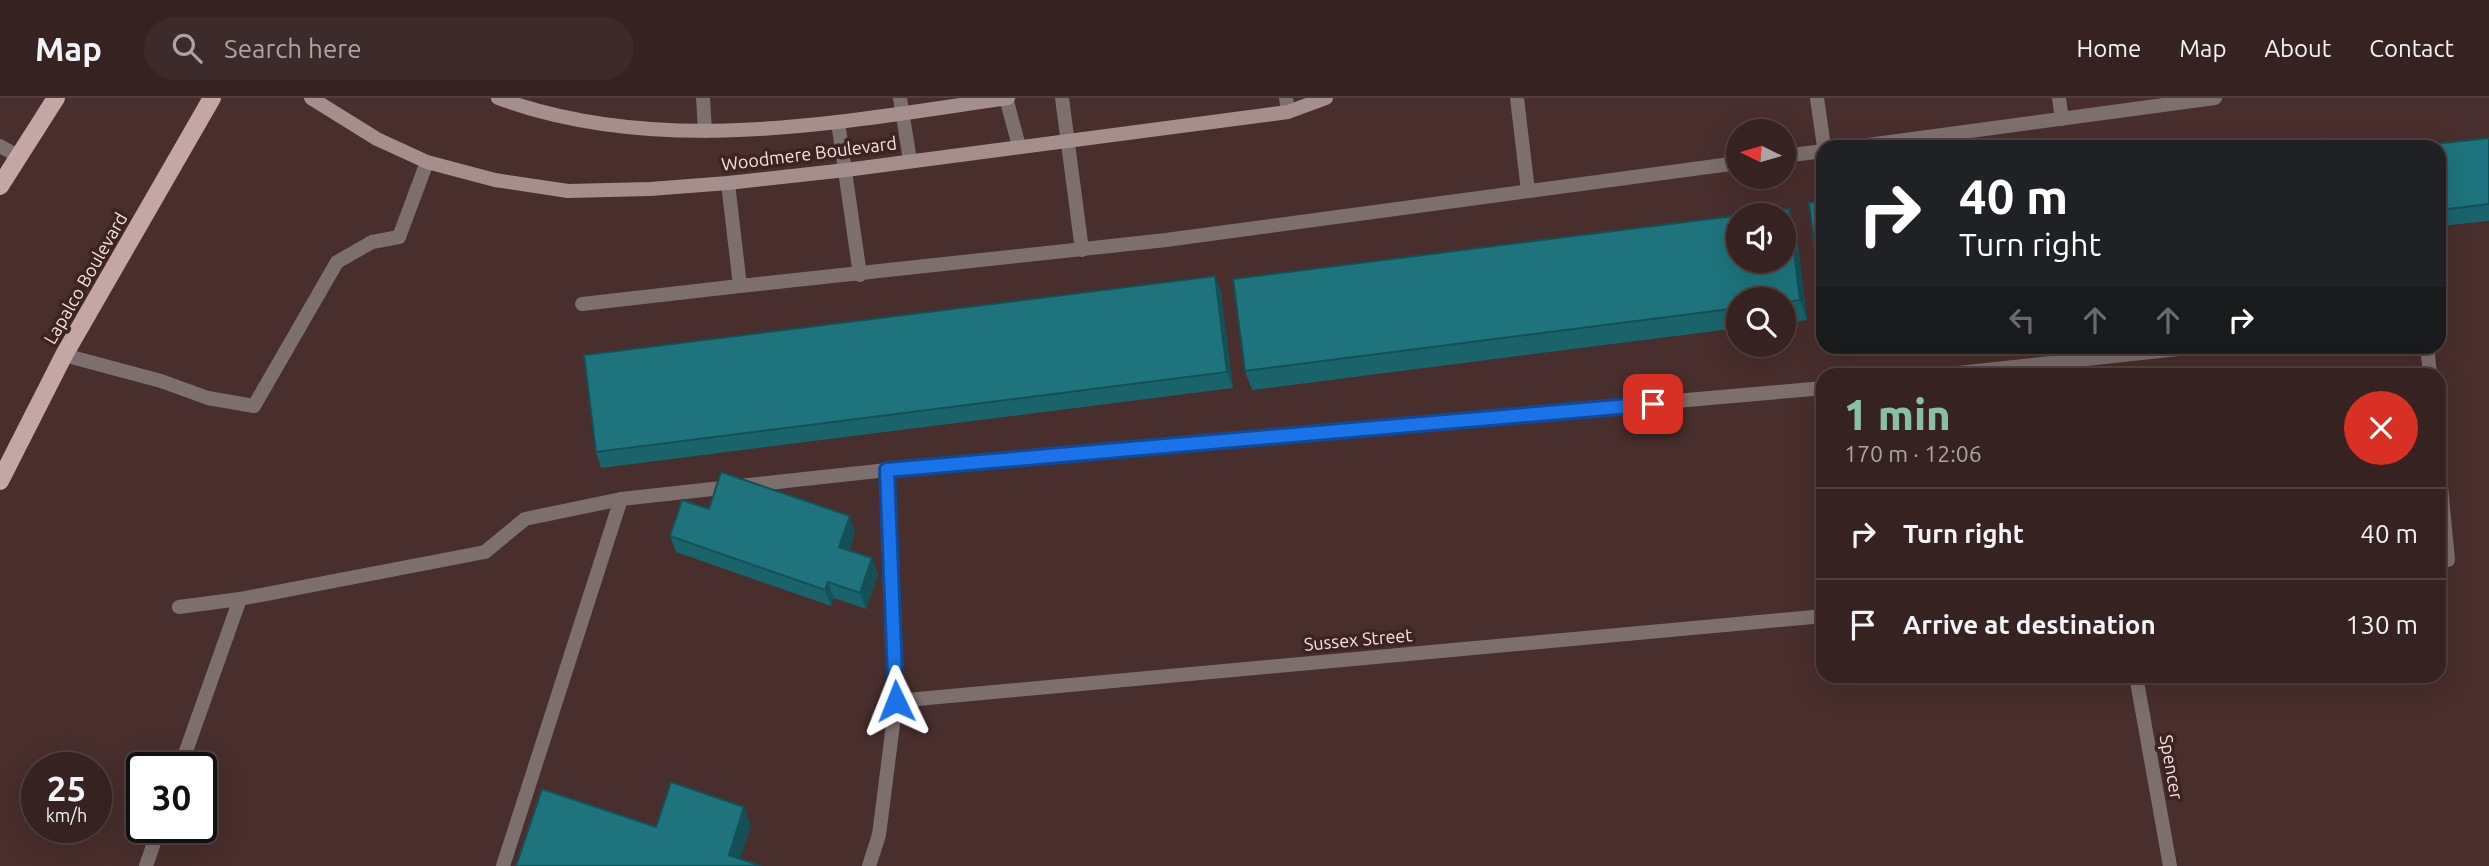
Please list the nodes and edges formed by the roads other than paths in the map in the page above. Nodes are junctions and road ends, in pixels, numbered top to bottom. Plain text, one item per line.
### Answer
1 (56, 98) edge
2 (212, 98) edge
3 (311, 98) edge
4 (498, 98) edge
5 (703, 98) edge
6 (900, 98) edge
7 (1007, 98) edge
8 (1062, 98) edge
9 (1326, 98) edge
10 (1517, 98) edge
11 (1817, 98) edge
12 (2059, 98) edge
13 (2215, 98) edge
14 (1287, 105) edge
15 (904, 113) junction
16 (2062, 119) junction
17 (838, 122) junction
18 (705, 131) junction
19 (1067, 140) junction
20 (1823, 140) edge
21 (1905, 140) edge
22 (0, 146) edge
23 (1019, 146) junction
24 (1816, 150) edge
25 (1796, 154) edge
26 (18, 156) junction
27 (910, 160) junction
28 (427, 162) junction
29 (1726, 165) edge
30 (846, 170) junction
31 (728, 183) junction
32 (0, 186) edge
33 (1528, 191) junction
34 (1082, 250) junction
35 (860, 275) junction
36 (740, 286) junction
37 (582, 304) dead end
38 (2133, 354) edge
39 (64, 355) junction
40 (2004, 368) edge
41 (1816, 389) edge
42 (887, 470) junction
43 (0, 481) edge
44 (621, 499) junction
45 (2446, 540) edge
46 (2446, 561) edge
47 (240, 599) junction
48 (179, 607) dead end
49 (1816, 618) edge
50 (2137, 683) edge
51 (896, 701) junction
52 (186, 752) edge
53 (154, 843) edge
54 (146, 866) edge
55 (503, 866) edge
56 (869, 866) edge
57 (2170, 866) edge

1 - 26 main road
2 - 39 main road, Lapalco Boulevard
3 - 28 street, Woodmere Boulevard
4 - 18 street, Woodmere Boulevard
5 - 18 street
6 - 15 street
7 - 15 street, Woodmere Boulevard
7 - 23 street
8 - 19 street
9 - 14 street, Woodmere Boulevard
10 - 33 street
11 - 20 street
12 - 16 street
13 - 16 street
14 - 19 street, Woodmere Boulevard
15 - 17 street, Woodmere Boulevard
15 - 27 street
16 - 21 street
17 - 18 street, Woodmere Boulevard
17 - 30 street
19 - 23 street, Woodmere Boulevard
19 - 34 street
22 - 26 street
23 - 27 street, Woodmere Boulevard
24 - 25 street
26 - 32 main road
27 - 30 street, Woodmere Boulevard
28 - 31 street, Woodmere Boulevard
28 - 39 street
29 - 33 street
30 - 31 street, Woodmere Boulevard
30 - 35 street
31 - 36 street
33 - 34 street
34 - 35 street
35 - 36 street
36 - 37 street
38 - 40 street
39 - 43 main road, Lapalco Boulevard
41 - 42 street
42 - 44 street
42 - 51 street
44 - 47 street
44 - 55 street
45 - 46 street
47 - 48 street
47 - 52 street
49 - 51 street, Sussex Street
50 - 57 street, Spencer
51 - 56 street
53 - 54 street

